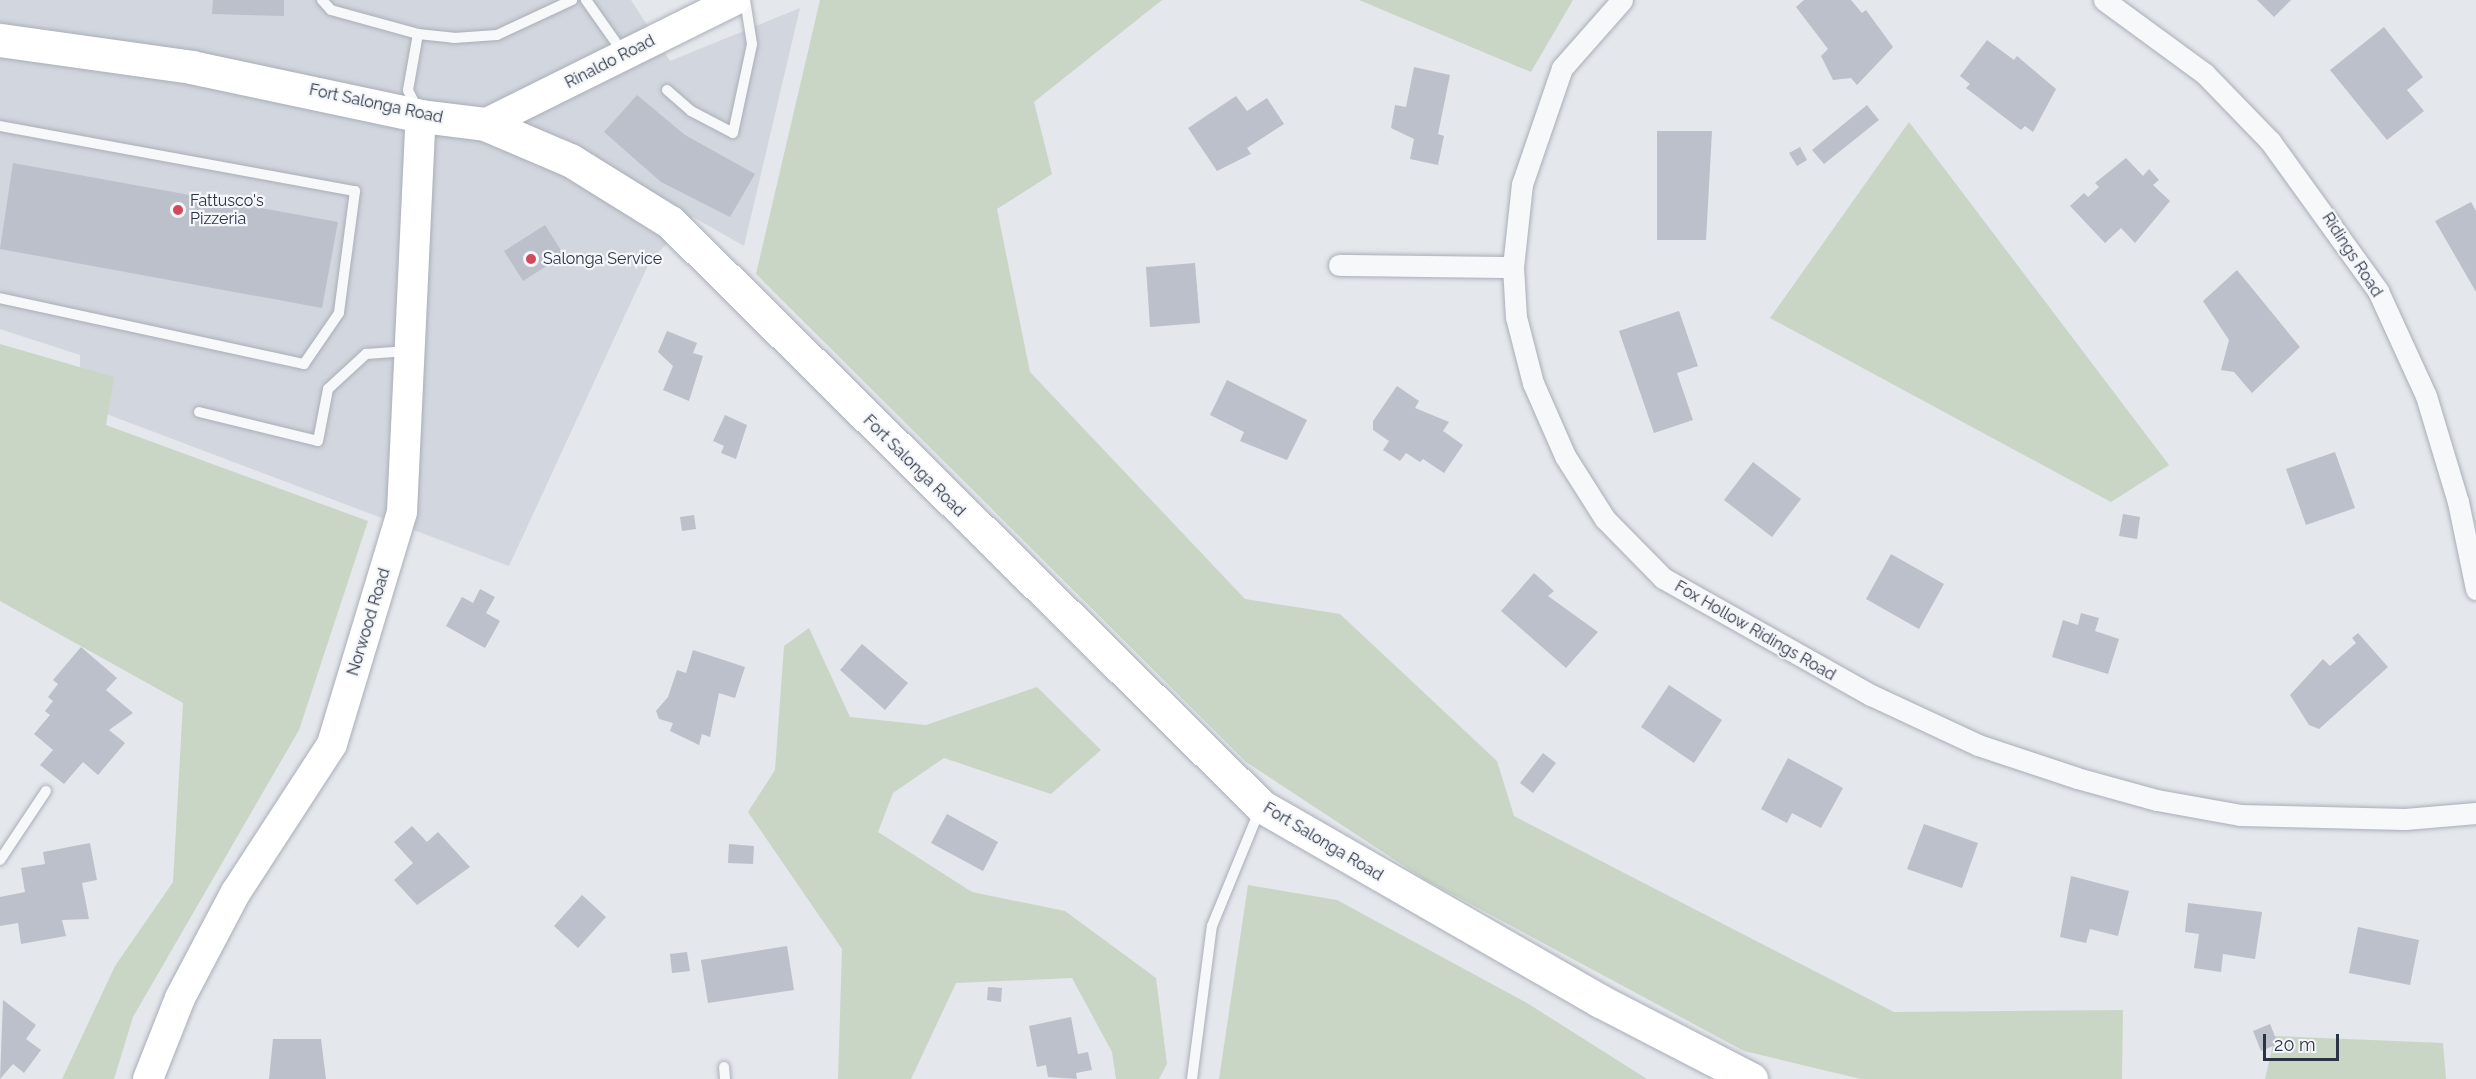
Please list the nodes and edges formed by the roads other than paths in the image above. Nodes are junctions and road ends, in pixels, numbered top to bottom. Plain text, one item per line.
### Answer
1 (322, 0) edge
2 (572, 0) edge
3 (586, 0) edge
4 (735, 0) edge
5 (745, 0) edge
6 (1622, 0) edge
7 (2104, 0) edge
8 (418, 34) junction
9 (0, 40) edge
10 (625, 55) junction
11 (667, 90) dead end
12 (421, 116) junction
13 (485, 124) junction
14 (0, 126) edge
15 (1339, 265) dead end
16 (1513, 267) junction
17 (0, 298) edge
18 (408, 351) junction
19 (199, 412) dead end
20 (2476, 589) edge
21 (46, 791) dead end
22 (1261, 806) junction
23 (2476, 813) edge
24 (0, 860) edge
25 (724, 1067) dead end
26 (148, 1079) edge
27 (725, 1079) edge
28 (1192, 1079) edge
29 (1751, 1079) edge

1 - 8 lane
2 - 8 lane
3 - 10 lane
4 - 10 street, Rinaldo Road
5 - 11 lane
6 - 16 street, Fox Hollow Ridings Road
7 - 20 street, Ridings Road
8 - 12 lane
9 - 12 main road, Fort Salonga Road
10 - 13 street, Rinaldo Road
12 - 13 main road, Fort Salonga Road
12 - 18 street, Norwood Road
13 - 22 main road, Fort Salonga Road
14 - 17 lane
15 - 16 street
16 - 23 street, Fox Hollow Ridings Road
18 - 19 lane
18 - 26 street, Norwood Road
21 - 24 lane
22 - 28 lane
22 - 29 main road, Fort Salonga Road
25 - 27 lane

